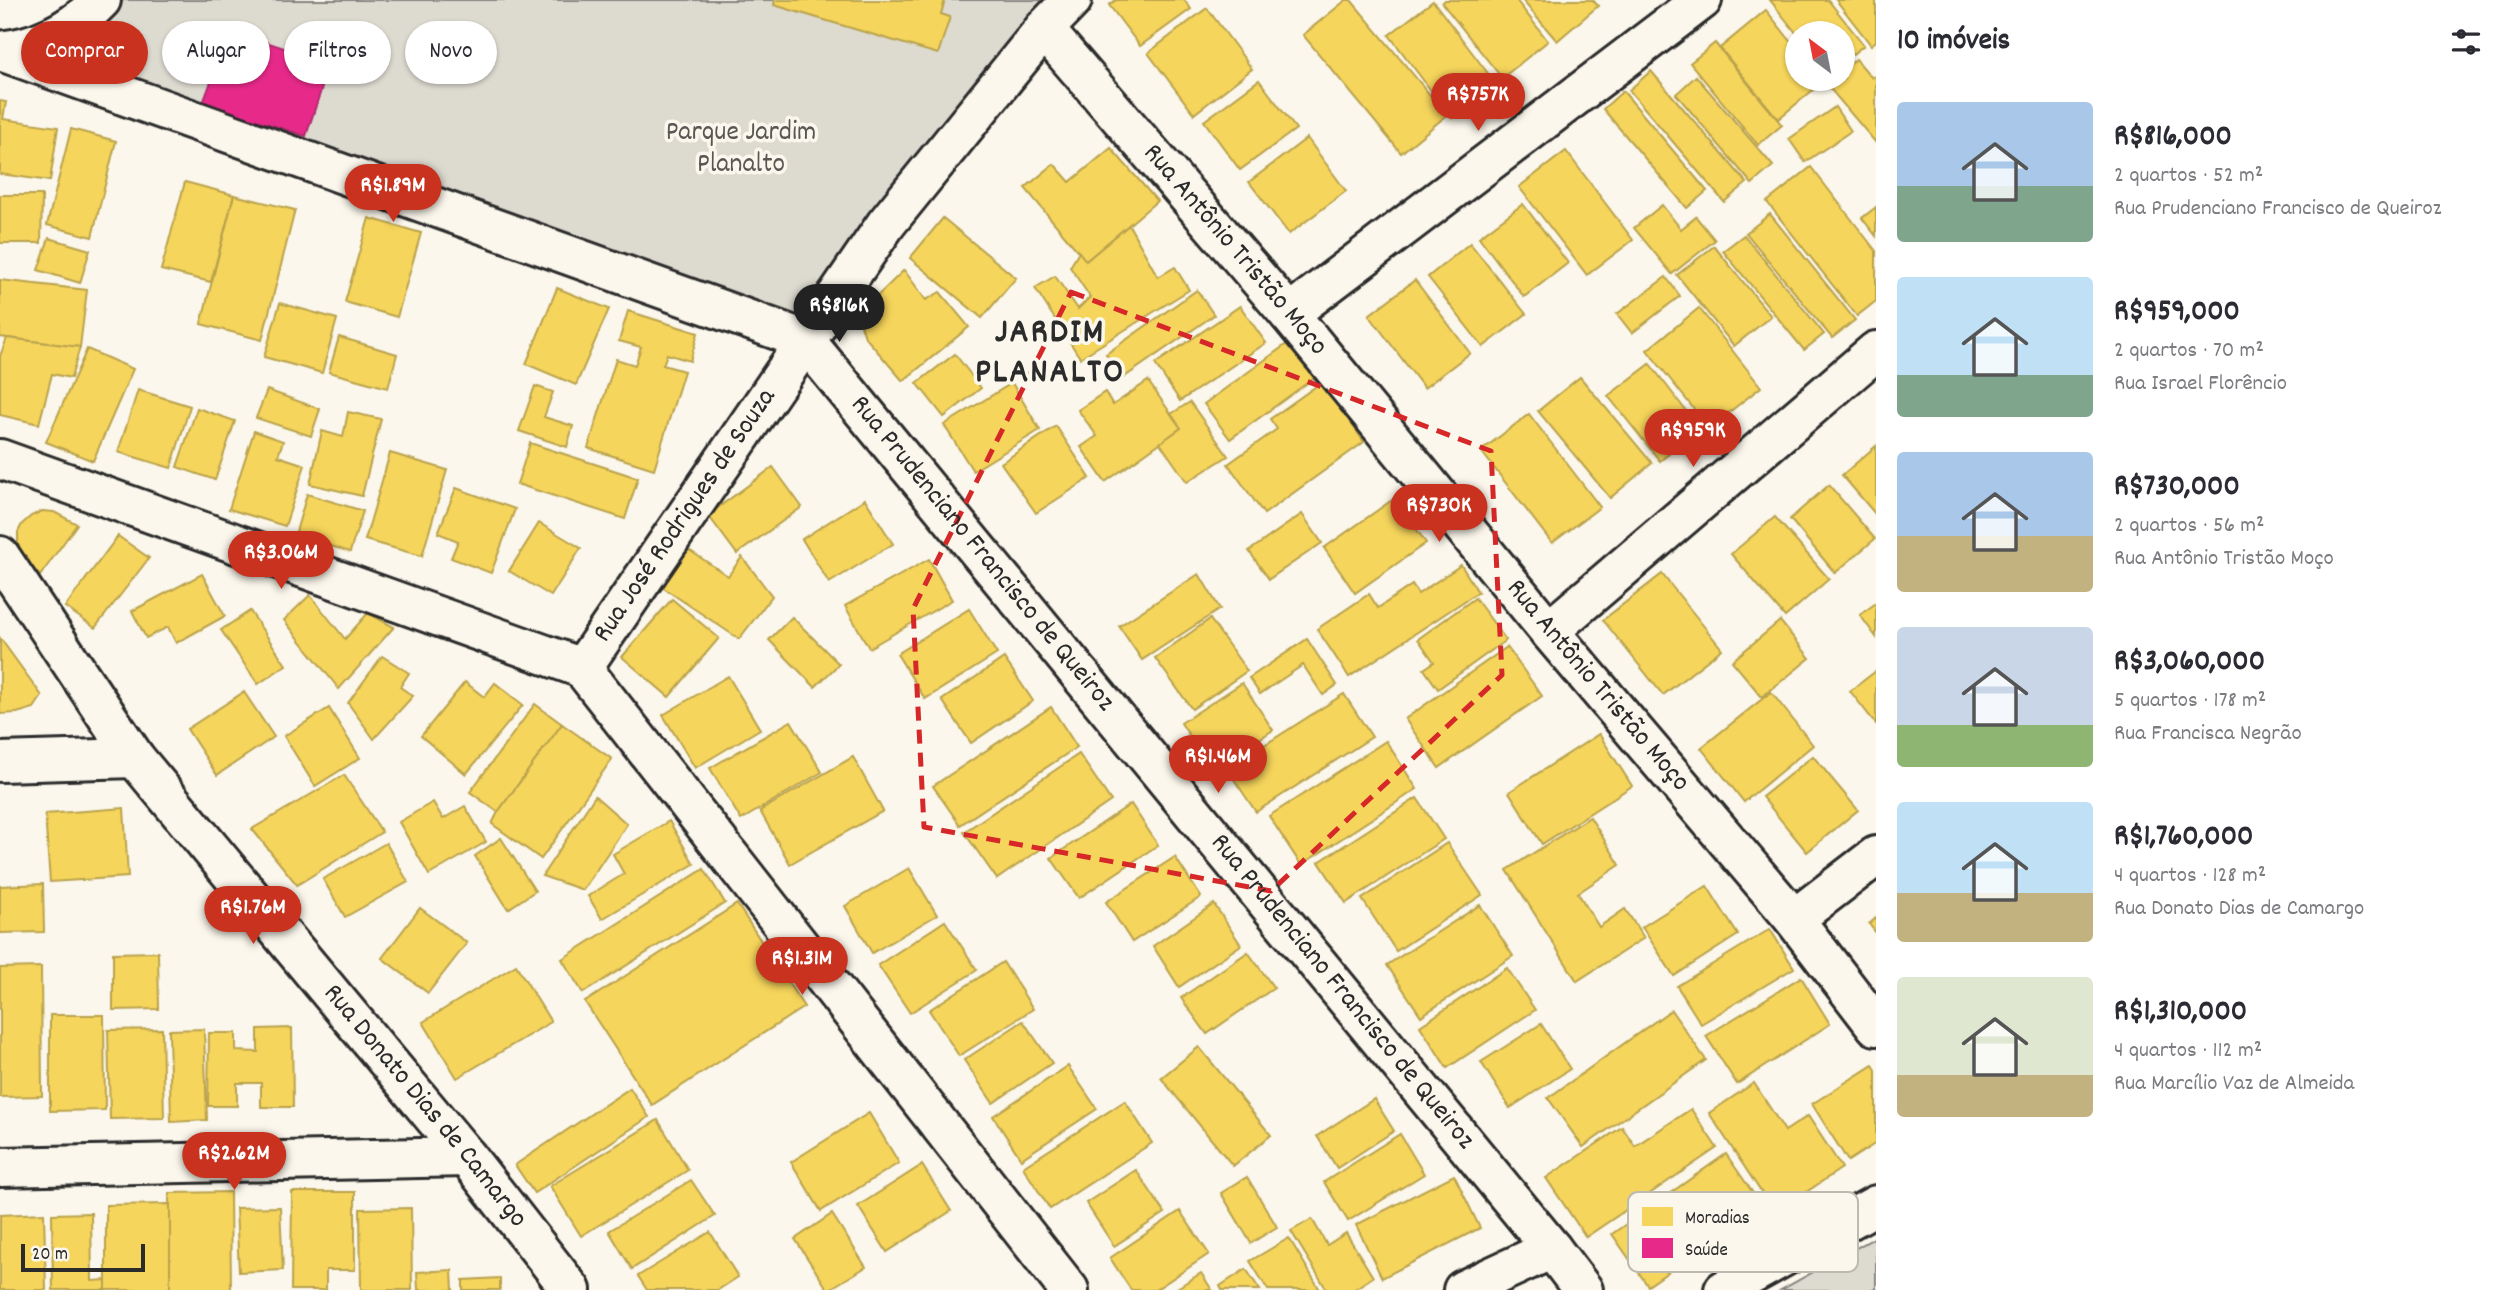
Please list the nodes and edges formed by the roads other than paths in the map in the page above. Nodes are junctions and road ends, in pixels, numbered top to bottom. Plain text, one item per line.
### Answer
1 (101, 0) edge
2 (1072, 0) edge
3 (1703, 0) edge
4 (1044, 29) junction
5 (1, 51) edge
6 (1289, 314) junction
7 (806, 340) junction
8 (1876, 351) edge
9 (0, 459) edge
10 (0, 555) edge
11 (1549, 631) junction
12 (582, 668) junction
13 (135, 758) junction
14 (0, 762) edge
15 (1876, 856) edge
16 (1794, 919) junction
17 (1876, 1026) edge
18 (467, 1157) junction
19 (0, 1167) edge
20 (1876, 1206) edge
21 (1858, 1216) edge
22 (1552, 1248) junction
23 (1757, 1272) edge
24 (571, 1290) edge
25 (1069, 1290) edge
26 (1463, 1290) edge
27 (1583, 1290) edge
28 (1724, 1290) edge

1 - 5 street
2 - 4 street, Rua José Rodrigues de Souza
3 - 6 street
4 - 6 street, Rua Antônio Tristão Moço
4 - 7 street, Rua José Rodrigues de Souza
5 - 7 street
6 - 11 street, Rua Antônio Tristão Moço
7 - 12 street, Rua José Rodrigues de Souza
7 - 22 street, Rua Prudenciano Francisco de Queiroz
8 - 11 street
9 - 12 street
10 - 13 street, Rua Donato Dias de Camargo
11 - 16 street, Rua Antônio Tristão Moço
12 - 25 street
13 - 14 street
13 - 18 street, Rua Donato Dias de Camargo
15 - 16 street
16 - 17 street, Rua Antônio Tristão Moço
18 - 19 street
18 - 24 street, Rua Donato Dias de Camargo
20 - 21 street
22 - 26 street
22 - 27 street, Rua Prudenciano Francisco de Queiroz
23 - 28 street

